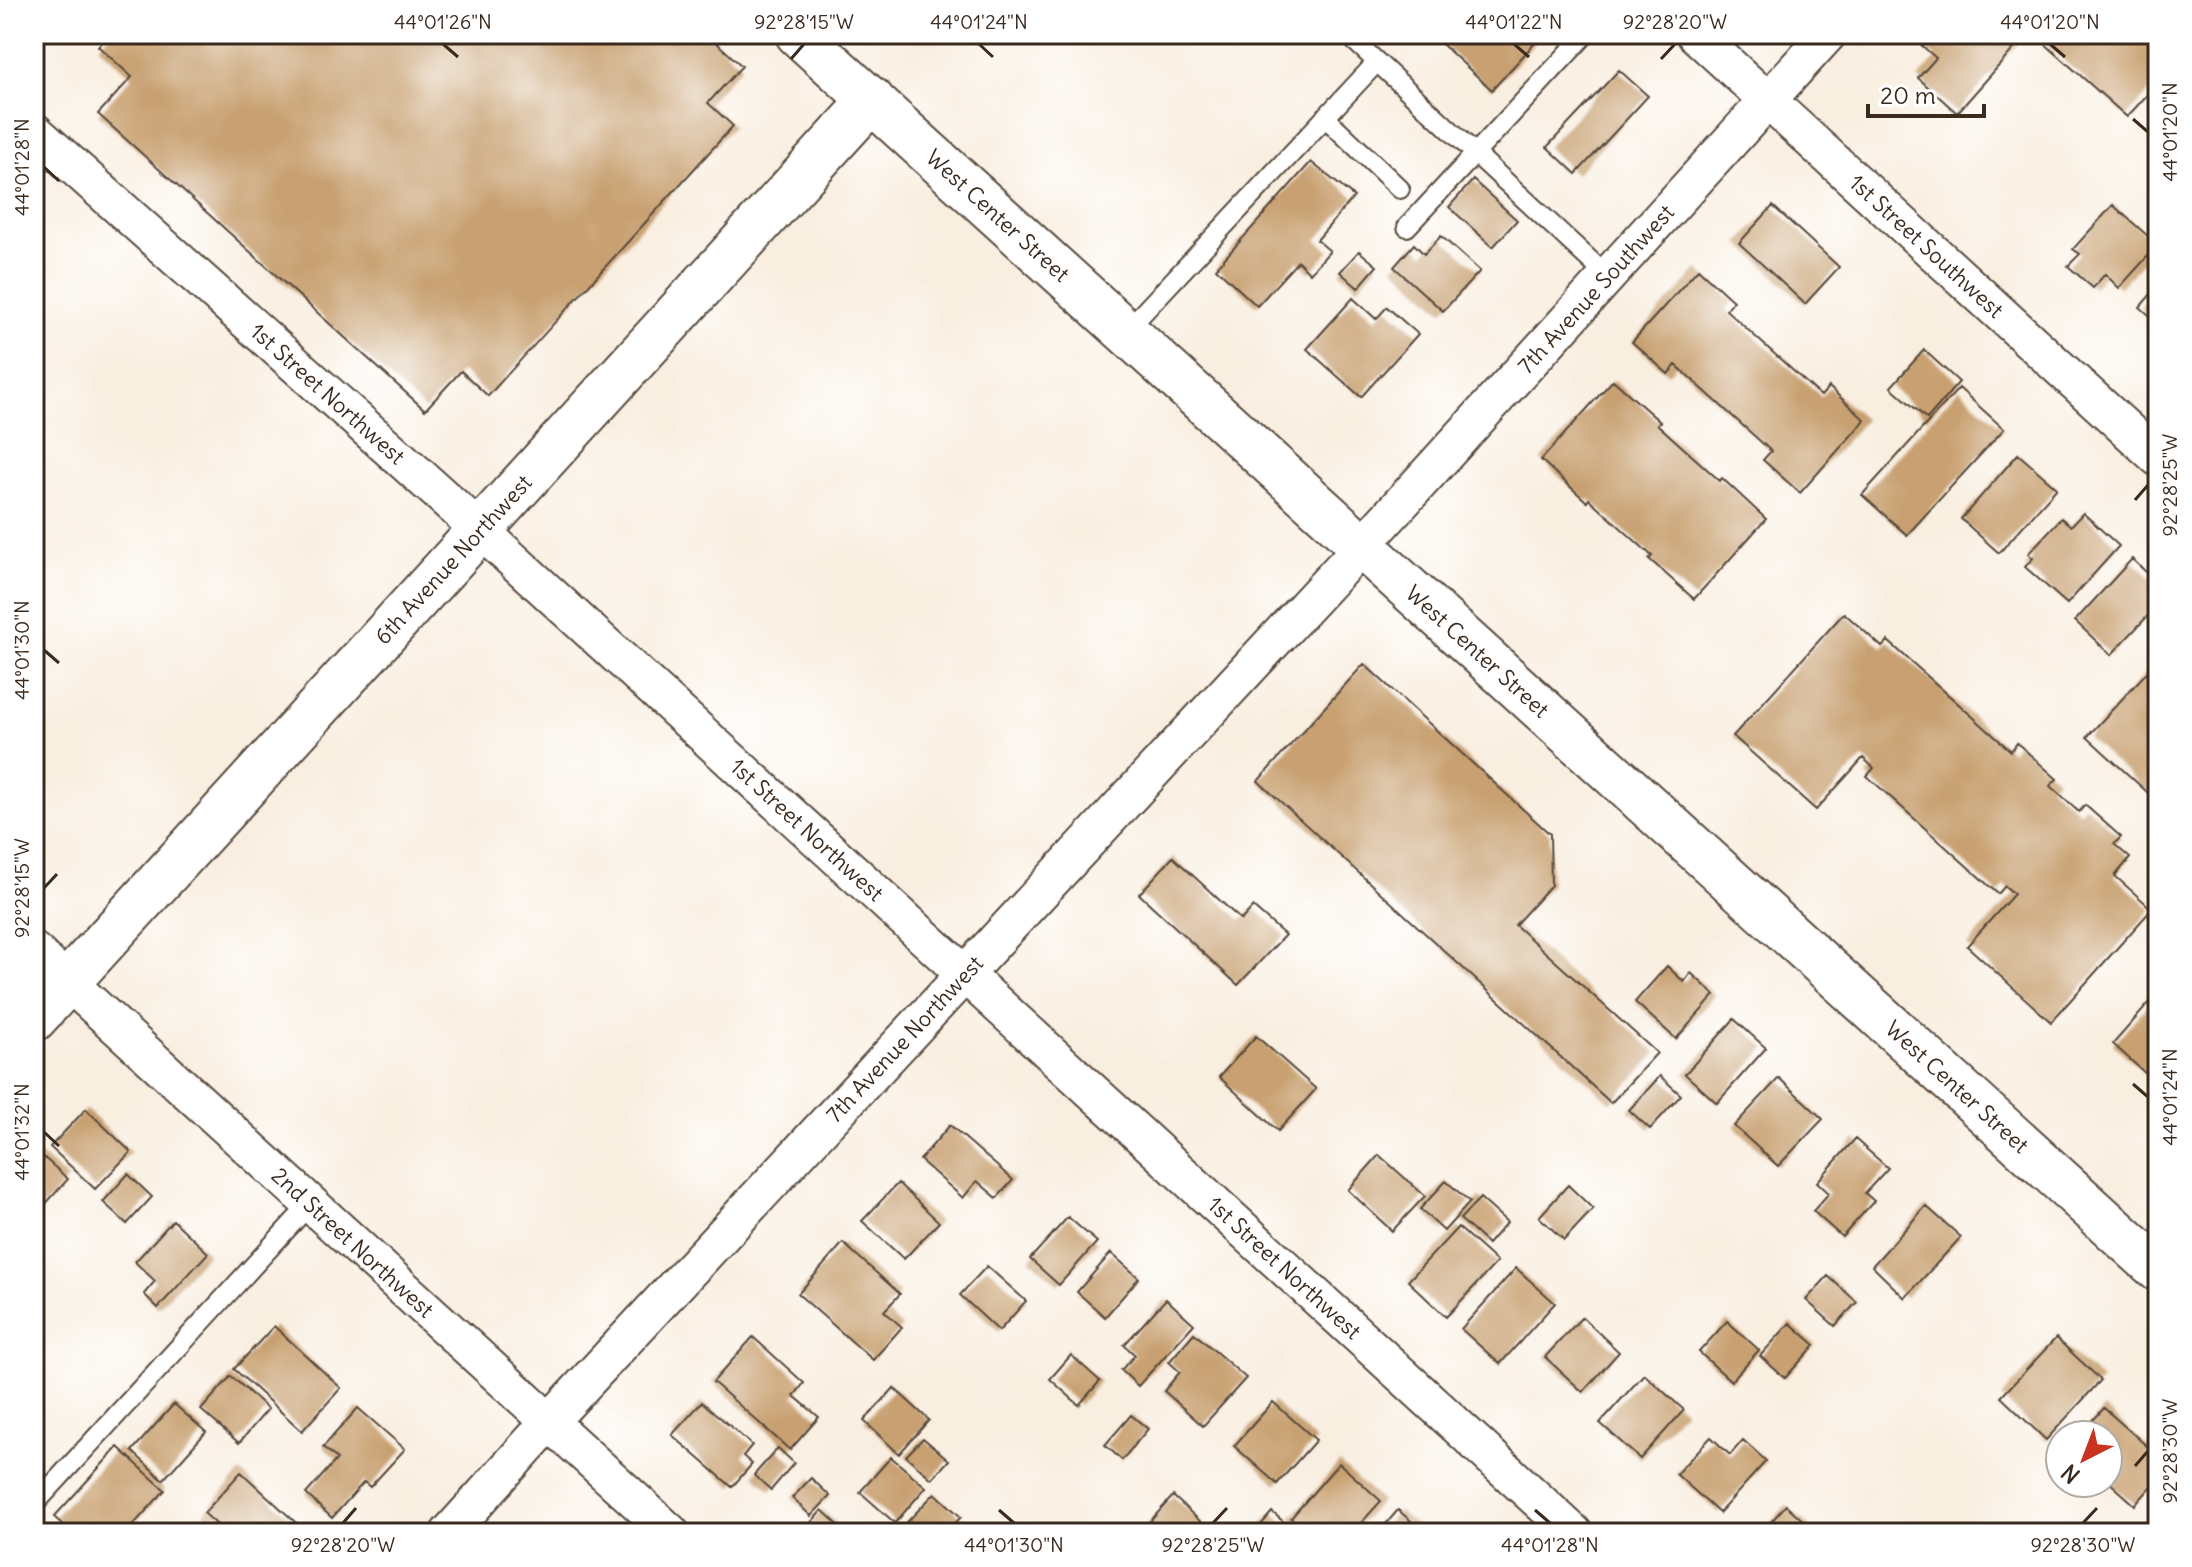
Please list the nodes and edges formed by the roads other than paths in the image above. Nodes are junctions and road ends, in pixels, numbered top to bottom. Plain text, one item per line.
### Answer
1 (798, 34) edge
2 (1347, 34) edge
3 (1586, 34) edge
4 (1695, 34) edge
5 (1828, 34) edge
6 (1377, 62) junction
7 (872, 100) junction
8 (1769, 101) junction
9 (1325, 117) junction
10 (34, 131) edge
11 (1474, 152) junction
12 (1400, 189) dead end
13 (1407, 227) dead end
14 (1607, 276) junction
15 (1126, 331) junction
16 (2158, 458) edge
17 (479, 529) junction
18 (1363, 545) junction
19 (34, 951) edge
20 (965, 973) junction
21 (69, 982) junction
22 (34, 1019) edge
23 (310, 1204) junction
24 (2158, 1269) edge
25 (549, 1422) junction
26 (34, 1505) edge
27 (449, 1533) edge
28 (671, 1533) edge
29 (1574, 1533) edge

1 - 7 street, West Center Street
2 - 6 lane
3 - 11 lane
4 - 8 street, 1st Street Southwest
5 - 8 street, 7th Avenue Southwest
6 - 9 lane
6 - 11 lane
7 - 15 street, West Center Street
7 - 17 street, 6th Avenue Northwest
8 - 14 street, 7th Avenue Southwest
8 - 16 street, 1st Street Southwest
9 - 12 lane
9 - 15 lane
10 - 17 street, 1st Street Northwest
11 - 13 lane
11 - 14 lane
14 - 18 street, 7th Avenue Southwest
15 - 18 street, West Center Street
17 - 20 street, 1st Street Northwest
17 - 21 street, 6th Avenue Northwest
18 - 20 street, 7th Avenue Northwest
18 - 24 street, West Center Street
19 - 21 street, 2nd Street Northwest
20 - 25 street, 7th Avenue Northwest
20 - 29 street, 1st Street Northwest
21 - 22 street, 6th Avenue Northwest
21 - 23 street, 2nd Street Northwest
23 - 25 street, 2nd Street Northwest
23 - 26 lane
25 - 27 street, 7th Avenue Northwest
25 - 28 street, 2nd Street Northwest

